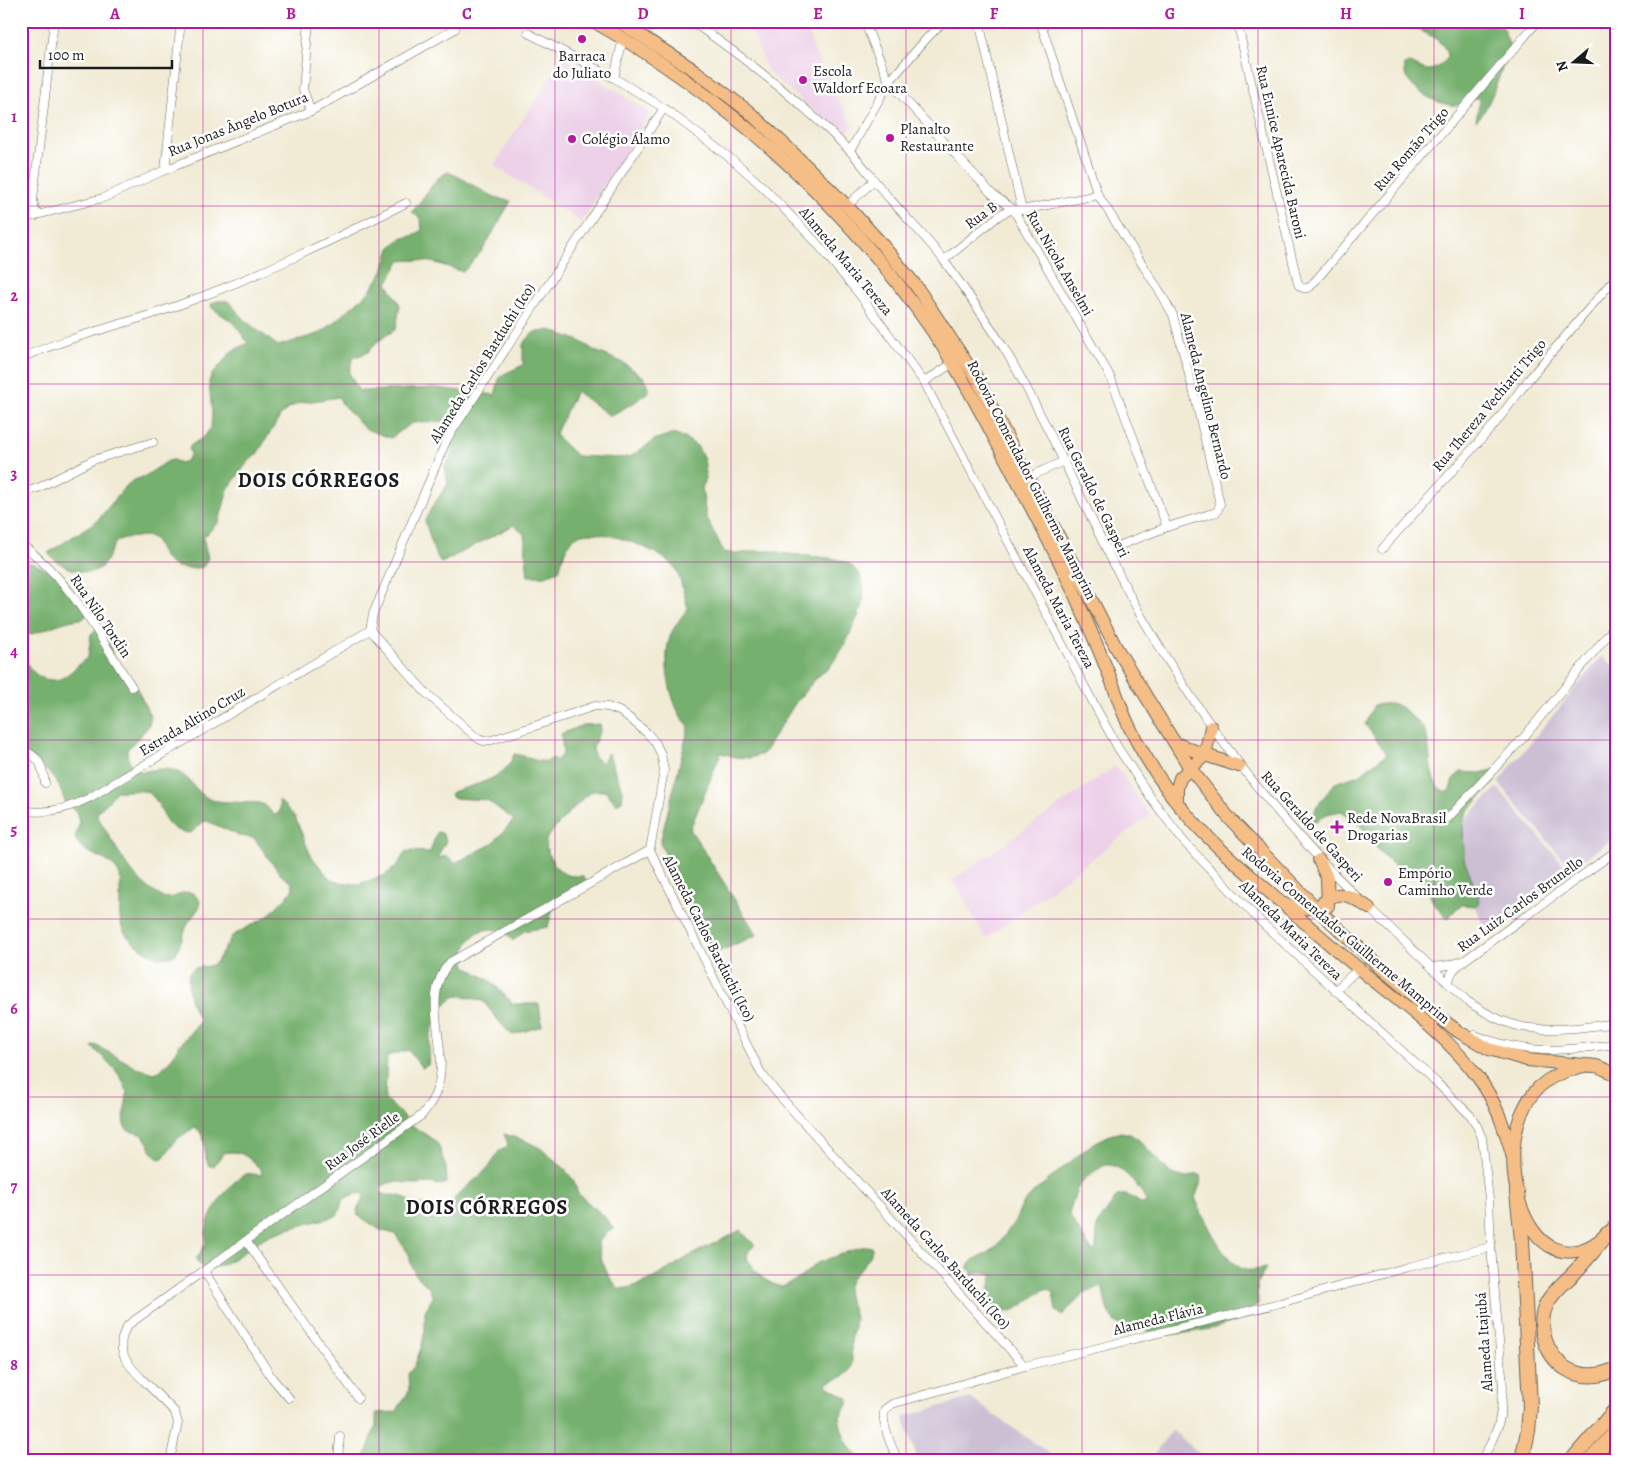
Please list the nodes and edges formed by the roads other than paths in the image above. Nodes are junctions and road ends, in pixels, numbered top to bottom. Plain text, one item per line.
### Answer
1 (54, 21) edge
2 (181, 21) edge
3 (309, 21) edge
4 (593, 21) edge
5 (618, 21) edge
6 (691, 21) edge
7 (864, 21) edge
8 (944, 21) edge
9 (979, 21) edge
10 (1040, 21) edge
11 (1237, 21) edge
12 (1538, 21) edge
13 (454, 29) dead end
14 (528, 33) dead end
15 (624, 38) junction
16 (614, 78) junction
17 (889, 82) junction
18 (664, 108) junction
19 (311, 111) junction
20 (850, 151) junction
21 (164, 170) junction
22 (873, 181) junction
23 (1098, 196) junction
24 (406, 203) dead end
25 (847, 206) junction
26 (1017, 210) junction
27 (36, 216) junction
28 (21, 219) edge
29 (944, 260) junction
30 (1616, 277) edge
31 (1301, 288) joint
32 (21, 358) edge
33 (953, 363) junction
34 (924, 382) junction
35 (153, 442) dead end
36 (1064, 460) junction
37 (1029, 477) junction
38 (21, 493) edge
39 (1168, 527) junction
40 (21, 544) edge
41 (1382, 549) dead end
42 (1108, 550) junction
43 (1616, 625) edge
44 (370, 630) junction
45 (132, 687) dead end
46 (1211, 727) junction
47 (1175, 743) junction
48 (21, 749) edge
49 (1205, 755) junction
50 (1239, 766) junction
51 (1190, 768) junction
52 (45, 783) dead end
53 (1167, 787) junction
54 (1151, 798) junction
55 (1177, 803) junction
56 (21, 810) edge
57 (1448, 818) dead end
58 (650, 850) junction
59 (1616, 851) edge
60 (1319, 860) junction
61 (1328, 898) junction
62 (1283, 903) junction
63 (1316, 907) junction
64 (1369, 908) junction
65 (1330, 918) junction
66 (1465, 960) junction
67 (1432, 967) junction
68 (1358, 969) junction
69 (1449, 984) junction
70 (1335, 991) junction
71 (1616, 1023) edge
72 (1459, 1032) junction
73 (1616, 1044) edge
74 (1595, 1066) junction
75 (1616, 1075) edge
76 (1513, 1158) junction
77 (1517, 1192) junction
78 (1611, 1229) edge
79 (246, 1241) junction
80 (1491, 1247) junction
81 (204, 1271) junction
82 (1025, 1366) junction
83 (1616, 1369) edge
84 (289, 1398) dead end
85 (358, 1398) dead end
86 (1616, 1409) edge
87 (1616, 1431) edge
88 (340, 1436) dead end
89 (170, 1460) edge
90 (338, 1460) edge
91 (898, 1460) edge
92 (1481, 1460) edge
93 (1522, 1460) edge
94 (1572, 1460) edge
95 (1590, 1460) edge

1 - 27 street
2 - 21 street
3 - 19 street
4 - 15 main road, Rodovia Comendador Guilherme Mamprim
5 - 25 main road, Rodovia Comendador Guilherme Mamprim
6 - 20 street, Rua Geraldo de Gasperi
7 - 17 street, Rua Nicola Anselmi
8 - 17 street
9 - 26 street
10 - 23 street, Alameda Angelino Bernardo
11 - 31 street, Rua Eunice Aparecida Baroni
12 - 31 street, Rua Romão Trigo
13 - 19 street, Rua Jonas Ângelo Botura
14 - 16 street, Alameda Maria Tereza
15 - 16 street
15 - 33 main road, Rodovia Comendador Guilherme Mamprim
16 - 18 street, Alameda Maria Tereza
17 - 20 street
17 - 26 street, Rua Nicola Anselmi
18 - 34 street, Alameda Maria Tereza
18 - 44 street, Alameda Carlos Barduchi (Ico)
19 - 21 street, Rua Jonas Ângelo Botura
20 - 22 street, Rua Geraldo de Gasperi
21 - 27 street, Rua Jonas Ângelo Botura
22 - 25 street
22 - 29 street, Rua Geraldo de Gasperi
23 - 26 street, Rua B
23 - 39 street, Alameda Angelino Bernardo
24 - 32 street
25 - 37 main road, Rodovia Comendador Guilherme Mamprim
26 - 29 street, Rua B
26 - 39 street, Rua Nicola Anselmi
27 - 28 street, Rua Jonas Ângelo Botura
29 - 36 street, Rua Geraldo de Gasperi
30 - 41 street, Rua Thereza Vechiatti Trigo
33 - 34 street
33 - 53 main road, Rodovia Comendador Guilherme Mamprim
34 - 54 street, Alameda Maria Tereza
35 - 38 street
36 - 37 street
36 - 42 street, Rua Geraldo de Gasperi
37 - 47 main road, Rodovia Comendador Guilherme Mamprim
39 - 42 street, Alameda Angelino Bernardo
40 - 45 street, Rua Nilo Tordin
42 - 46 street, Rua Geraldo de Gasperi
43 - 57 street
44 - 56 street, Estrada Altino Cruz
44 - 58 street, Alameda Carlos Barduchi (Ico)
46 - 49 main road
46 - 50 street, Rua Geraldo de Gasperi
47 - 49 main road
47 - 51 main road, Rodovia Comendador Guilherme Mamprim
48 - 52 street
49 - 50 main road
49 - 51 main road
50 - 60 street, Rua Geraldo de Gasperi
51 - 55 main road
51 - 63 main road, Rodovia Comendador Guilherme Mamprim
53 - 54 street
53 - 55 main road, Rodovia Comendador Guilherme Mamprim
54 - 70 street, Alameda Maria Tereza
55 - 62 main road, Rodovia Comendador Guilherme Mamprim
58 - 79 street, Rua José Rielle
58 - 82 street, Alameda Carlos Barduchi (Ico)
59 - 66 street, Rua Luiz Carlos Brunello
60 - 61 main road
60 - 64 street, Rua Geraldo de Gasperi
61 - 63 main road
61 - 64 main road
61 - 65 main road
62 - 63 main road
62 - 68 main road, Rodovia Comendador Guilherme Mamprim
63 - 65 main road, Rodovia Comendador Guilherme Mamprim
64 - 67 street, Rua Geraldo de Gasperi
65 - 72 main road, Rodovia Comendador Guilherme Mamprim
66 - 67 street
66 - 69 street, Rua Luiz Carlos Brunello
67 - 69 street, Rua Geraldo de Gasperi
68 - 70 street
68 - 76 main road, Rodovia Comendador Guilherme Mamprim
69 - 71 street, Rua Geraldo de Gasperi
70 - 80 street, Alameda Maria Tereza
72 - 73 street
72 - 74 main road, Rodovia Comendador Guilherme Mamprim
74 - 75 main road
74 - 76 main road
76 - 77 main road
77 - 78 main road
77 - 93 highway
78 - 83 highway
79 - 81 street, Rua José Rielle
79 - 85 street
80 - 82 street, Alameda Flávia
80 - 92 street, Alameda Itajubá
81 - 84 street
81 - 89 street, Rua José Rielle
82 - 91 street, Alameda Flávia
86 - 94 highway
87 - 95 highway
88 - 90 street

